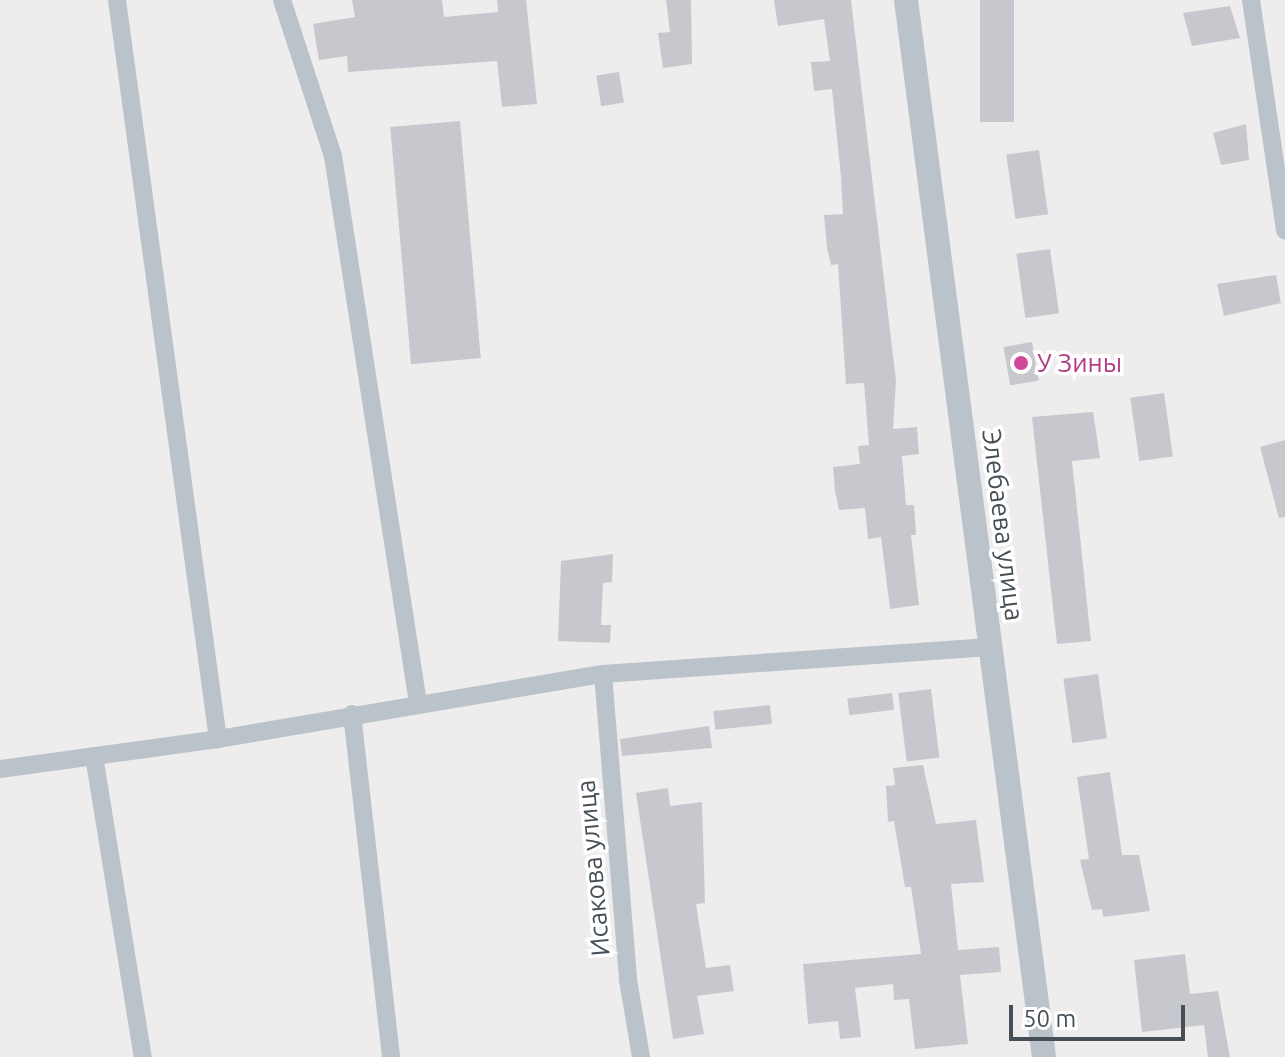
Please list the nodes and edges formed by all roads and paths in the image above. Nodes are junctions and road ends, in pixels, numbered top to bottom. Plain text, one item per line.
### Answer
1 (117, 0) edge
2 (282, 0) edge
3 (906, 0) edge
4 (1251, 0) edge
5 (1285, 231) edge
6 (990, 647) junction
7 (603, 674) junction
8 (418, 703) junction
9 (352, 714) junction
10 (218, 739) junction
11 (94, 756) junction
12 (0, 769) edge
13 (143, 1057) edge
14 (391, 1057) edge
15 (641, 1057) edge
16 (1044, 1057) edge

1 - 10 street
2 - 8 street
3 - 6 street, Элебаева улица
4 - 5 street
6 - 7 street
6 - 16 street, Элебаева улица
7 - 8 street
7 - 15 street, Исакова улица
8 - 9 street
9 - 10 street
9 - 14 street
10 - 11 street
11 - 12 street
11 - 13 street

